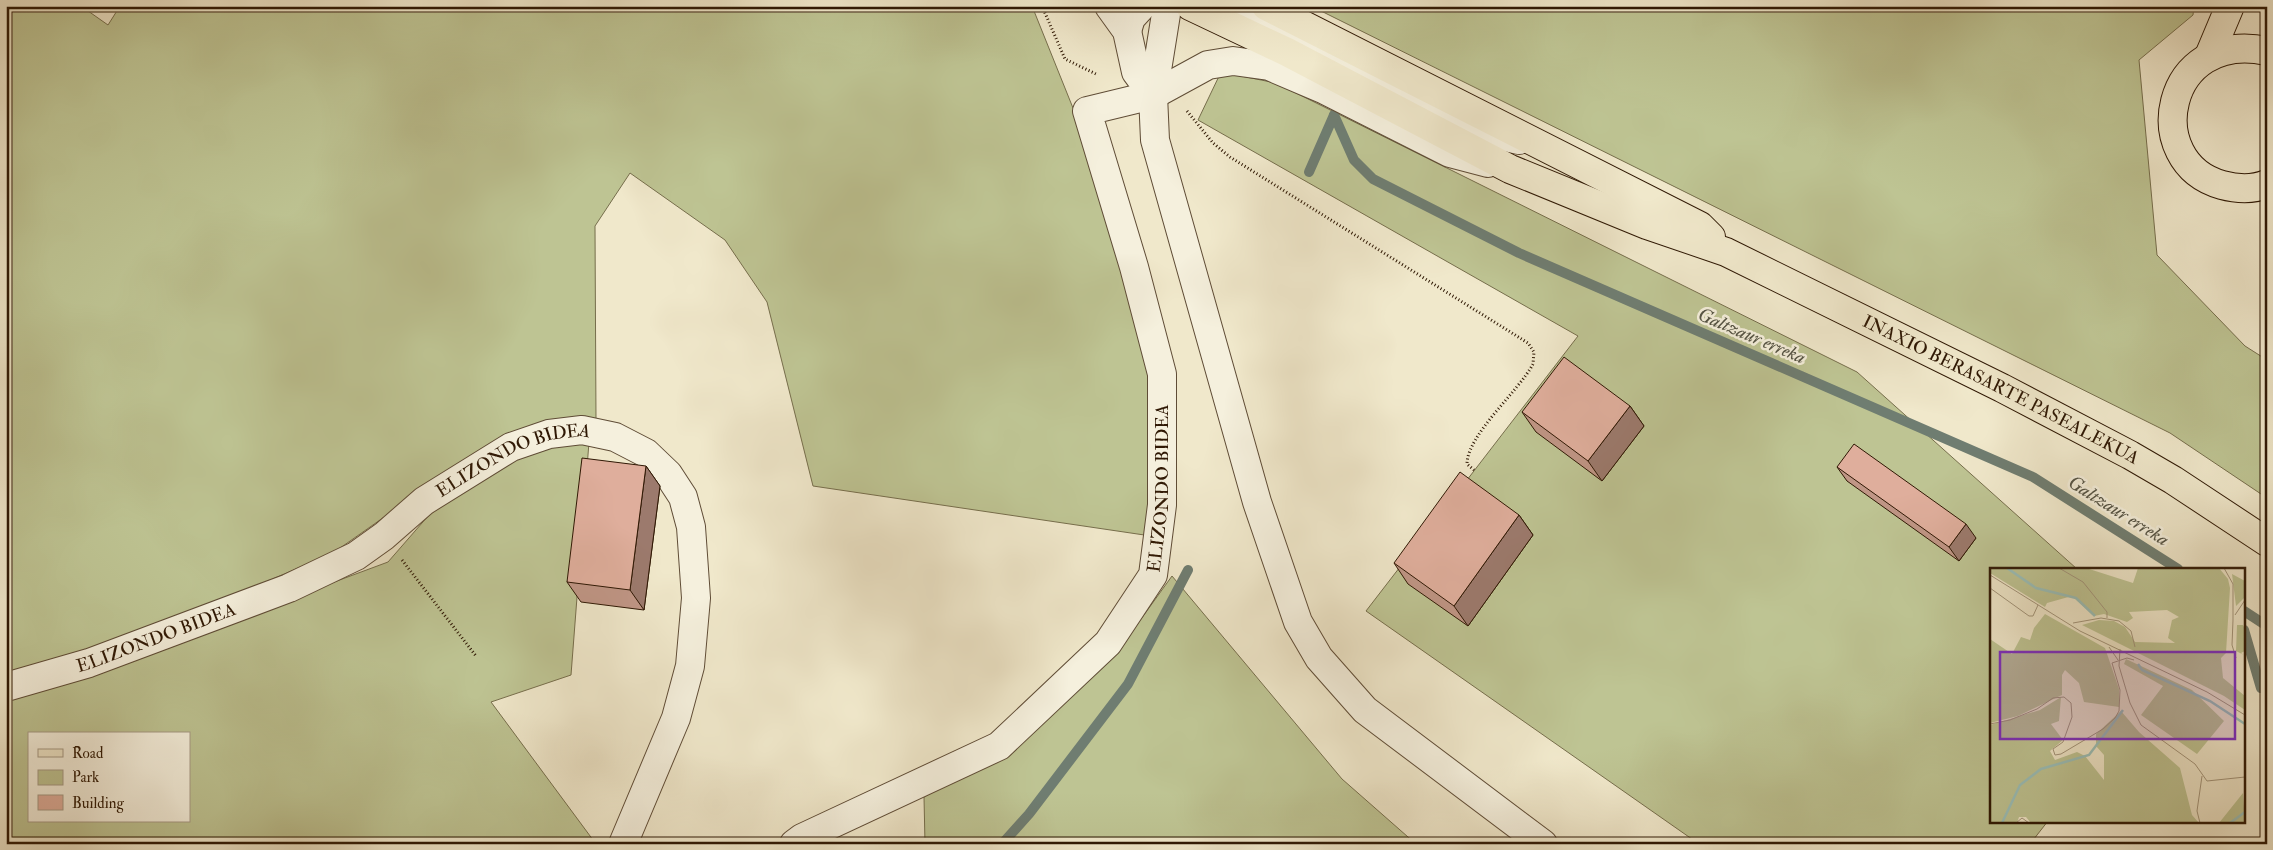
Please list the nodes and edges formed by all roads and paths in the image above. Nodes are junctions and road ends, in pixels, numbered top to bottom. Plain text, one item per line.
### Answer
1 (1042, 6) edge
2 (1109, 6) edge
3 (1142, 6) edge
4 (1165, 6) edge
5 (1190, 6) edge
6 (1229, 6) edge
7 (1266, 6) edge
8 (2230, 6) edge
9 (1127, 31) junction
10 (2267, 51) edge
11 (2209, 56) junction
12 (1090, 72) dead end
13 (1153, 95) junction
14 (1184, 109) dead end
15 (1540, 145) junction
16 (1510, 169) junction
17 (2267, 184) edge
18 (1726, 252) junction
19 (1474, 471) dead end
20 (384, 536) junction
21 (2267, 542) edge
22 (476, 656) dead end
23 (6, 687) edge
24 (623, 844) edge
25 (794, 844) edge
26 (1543, 844) edge

1 - 12 path
2 - 9 street
3 - 9 street
4 - 13 street
5 - 16 main road
6 - 15 street
7 - 15 main road
8 - 11 main road
9 - 13 street
10 - 11 main road
11 - 17 main road
13 - 16 street
13 - 25 street, ELIZONDO BIDEA
13 - 26 street
14 - 19 path
15 - 18 main road
16 - 18 main road
18 - 21 main road, INAXIO BERASARTE PASEALEKUA
20 - 22 path
20 - 23 street, ELIZONDO BIDEA
20 - 24 street, ELIZONDO BIDEA

